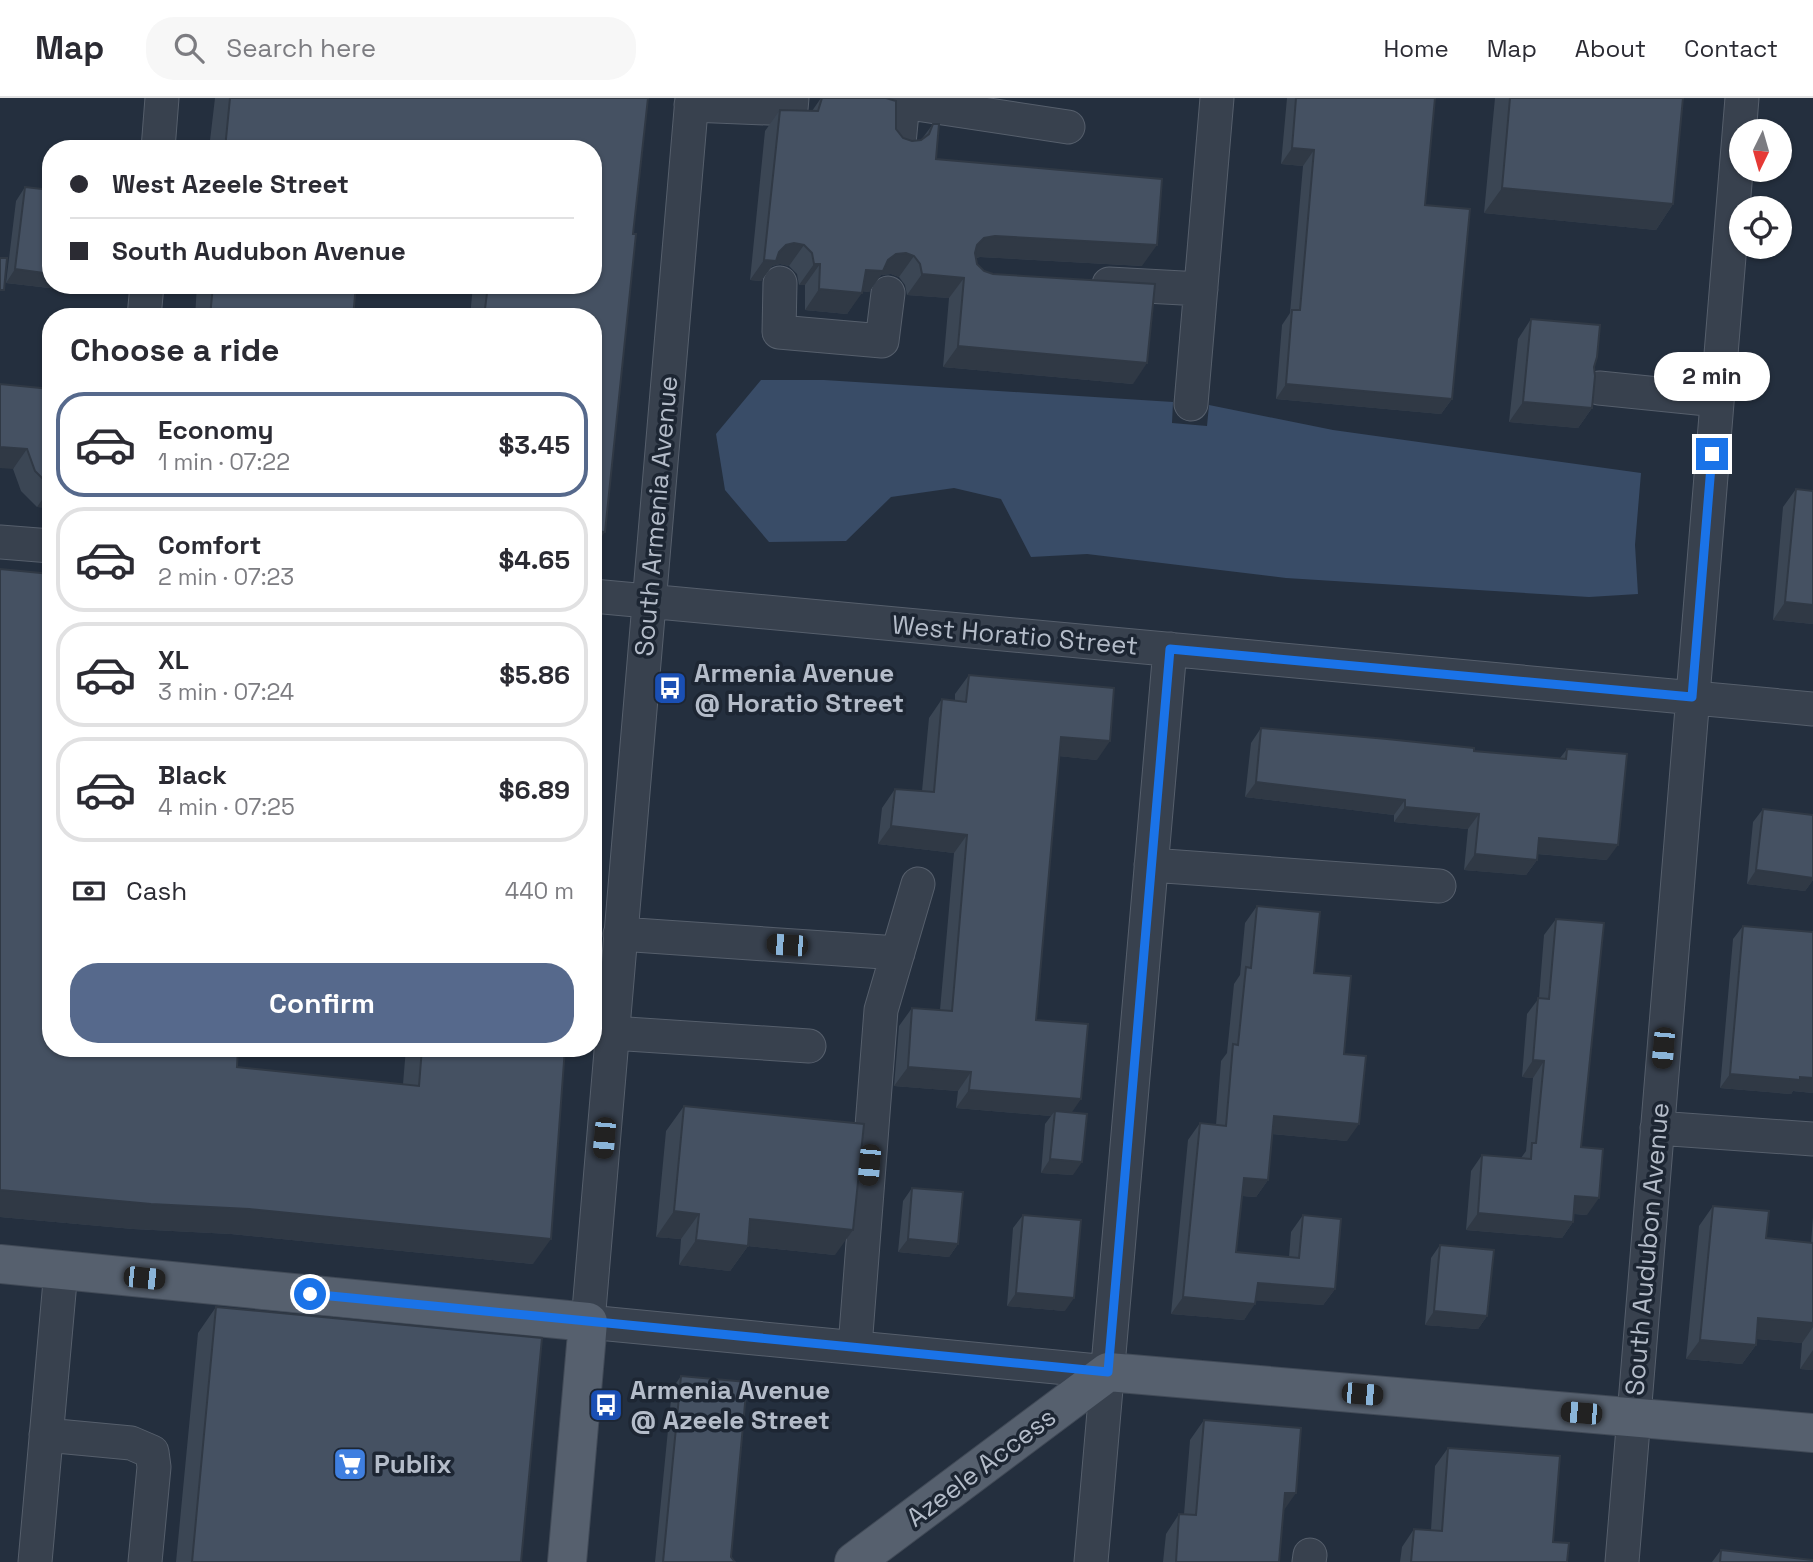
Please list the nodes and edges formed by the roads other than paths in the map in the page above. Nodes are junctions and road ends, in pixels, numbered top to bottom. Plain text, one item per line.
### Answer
1 (162, 98) edge
2 (1217, 98) edge
3 (1742, 98) edge
4 (893, 100) edge
5 (691, 101) edge
6 (798, 109) edge
7 (1068, 127) dead end
8 (159, 140) edge
9 (899, 143) edge
10 (1076, 282) edge
11 (779, 283) edge
12 (1201, 289) junction
13 (888, 293) edge
14 (1599, 388) dead end
15 (1717, 400) junction
16 (1191, 404) dead end
17 (0, 542) edge
18 (42, 545) edge
19 (602, 597) edge
20 (649, 601) junction
21 (1170, 649) junction
22 (1692, 697) junction
23 (1813, 709) edge
24 (1151, 865) junction
25 (918, 884) dead end
26 (1439, 886) dead end
27 (621, 934) junction
28 (898, 953) junction
29 (612, 1033) junction
30 (809, 1046) dead end
31 (1657, 1128) junction
32 (1813, 1139) edge
33 (0, 1264) edge
34 (61, 1270) junction
35 (588, 1322) junction
36 (855, 1348) junction
37 (1108, 1372) junction
38 (1633, 1417) junction
39 (1813, 1433) edge
40 (46, 1435) junction
41 (35, 1562) edge
42 (145, 1562) edge
43 (567, 1562) edge
44 (854, 1562) edge
45 (1091, 1562) edge
46 (1622, 1562) edge

1 - 8 street
2 - 12 street
3 - 15 street, South Audubon Avenue
4 - 7 street
4 - 9 street
5 - 6 street
5 - 20 street, South Armenia Avenue
10 - 12 street
11 - 13 street
12 - 16 street
14 - 15 street
15 - 22 street, South Audubon Avenue
17 - 18 street
19 - 20 street, West Horatio Street
20 - 21 street, West Horatio Street
20 - 27 street, South Armenia Avenue
21 - 22 street, West Horatio Street
21 - 24 street
22 - 23 street, West Horatio Street
22 - 31 street, South Audubon Avenue
24 - 26 street
24 - 37 street
25 - 28 street
27 - 28 street
27 - 29 street, South Armenia Avenue
28 - 36 street
29 - 30 street
29 - 35 street, South Armenia Avenue
31 - 32 street
31 - 38 street, South Audubon Avenue
33 - 34 main road
34 - 35 main road
34 - 40 street
35 - 36 street
35 - 43 main road, South Armenia Avenue
36 - 37 street
37 - 38 main road
37 - 44 main road, Azeele Access
37 - 45 street
38 - 39 main road
38 - 46 street, South Audubon Avenue
40 - 41 street
40 - 42 street

